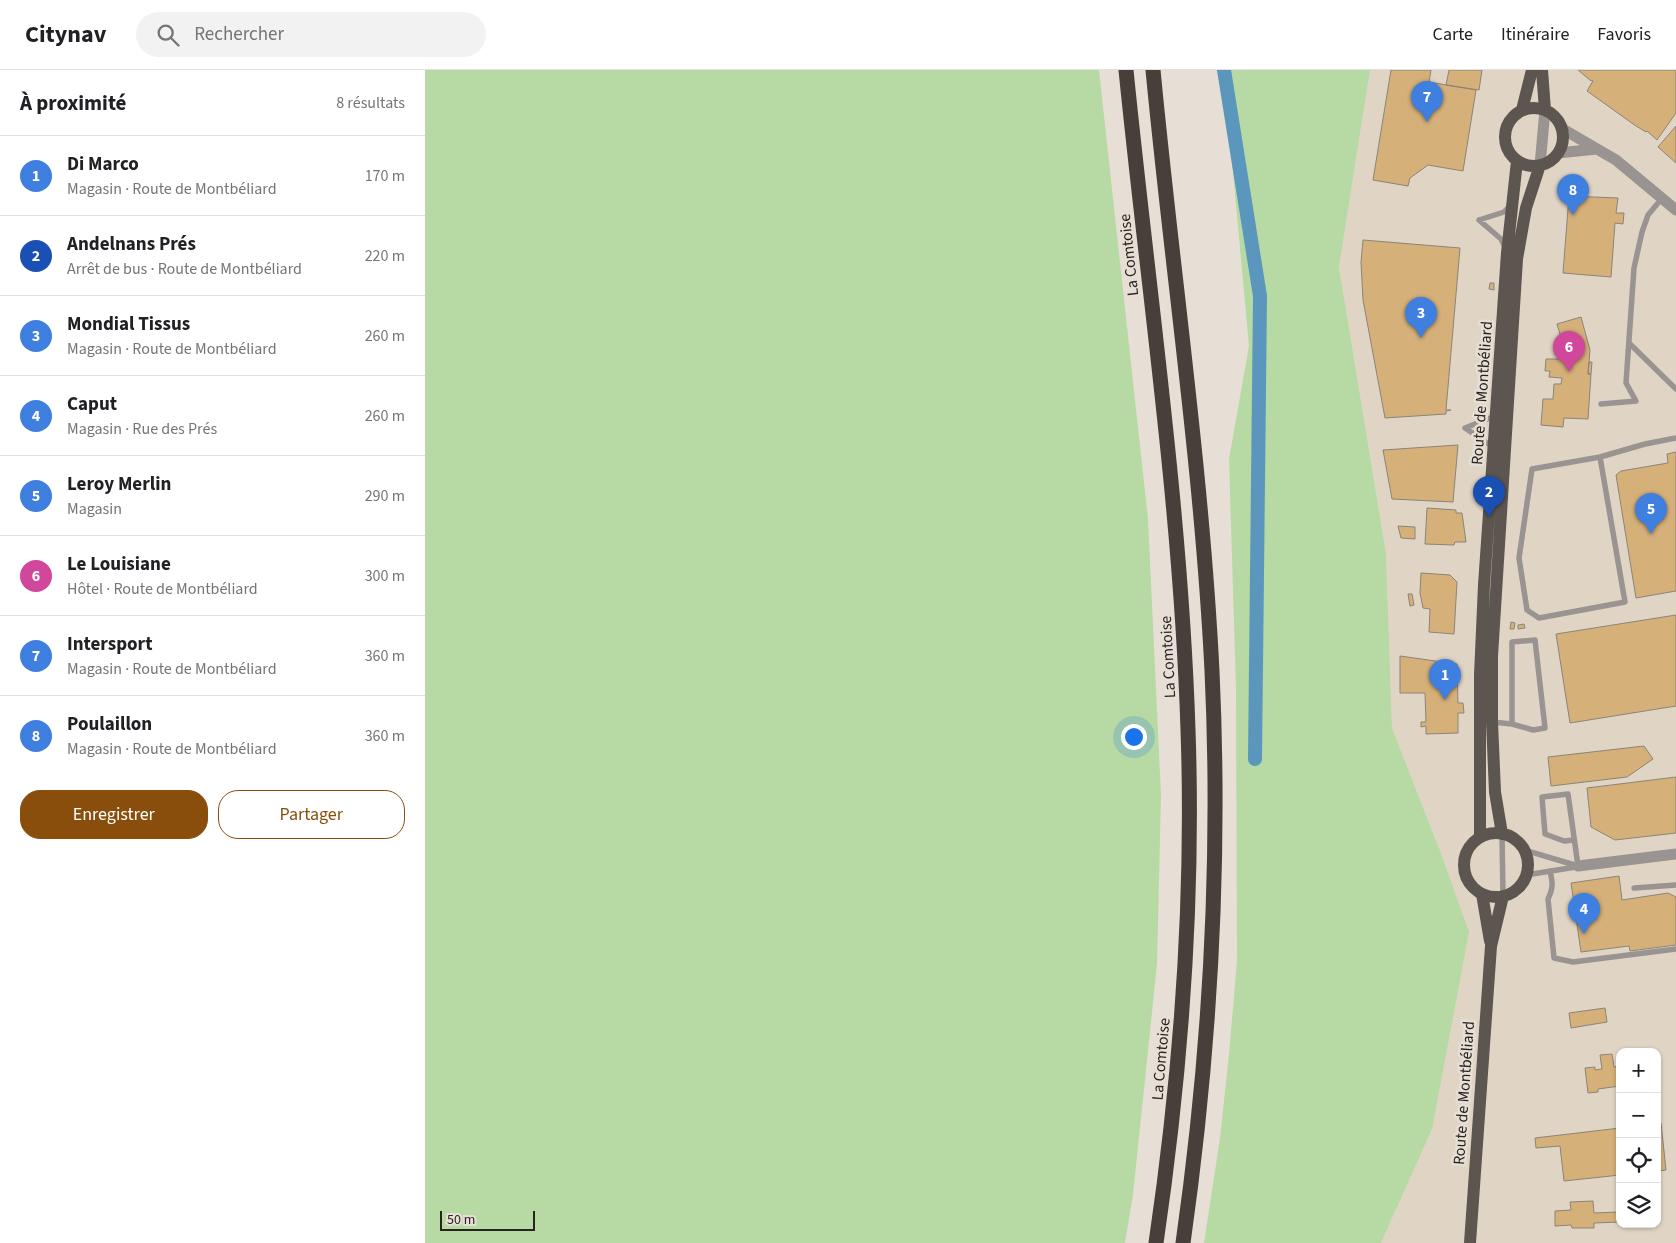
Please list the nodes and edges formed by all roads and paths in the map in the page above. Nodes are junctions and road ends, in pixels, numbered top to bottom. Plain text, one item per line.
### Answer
1 (1126, 70) edge
2 (1153, 70) edge
3 (1532, 70) edge
4 (1542, 70) edge
5 (1522, 110) junction
6 (1545, 110) junction
7 (1561, 128) junction
8 (1597, 149) junction
9 (1558, 153) junction
10 (1517, 161) junction
11 (1540, 165) junction
12 (1663, 197) junction
13 (1513, 203) junction
14 (1676, 210) edge
15 (1507, 253) junction
16 (1629, 344) junction
17 (1676, 389) edge
18 (1601, 404) dead end
19 (1495, 416) junction
20 (1676, 438) edge
21 (1493, 447) junction
22 (1600, 457) junction
23 (1492, 722) junction
24 (1513, 724) junction
25 (1502, 834) junction
26 (1480, 837) junction
27 (1574, 840) junction
28 (1524, 850) junction
29 (1676, 854) edge
30 (1578, 866) junction
31 (1550, 871) junction
32 (1526, 876) junction
33 (1676, 885) edge
34 (1634, 888) dead end
35 (1482, 894) junction
36 (1503, 896) junction
37 (1491, 946) junction
38 (1676, 949) edge
39 (1156, 1243) edge
40 (1183, 1243) edge
41 (1470, 1243) edge

1 - 39 highway, La Comtoise
2 - 40 highway
3 - 5 main road
4 - 6 main road
5 - 6 main road
5 - 10 main road
6 - 7 main road
6 - 11 street
7 - 8 street
7 - 9 main road
8 - 9 street
8 - 12 street
9 - 11 main road
10 - 11 main road
10 - 13 main road, Route de Montbéliard
11 - 23 main road, Route de Montbéliard
12 - 14 street
12 - 16 lane
13 - 15 main road, Route de Montbéliard
13 - 15 lane
15 - 19 main road, Route de Montbéliard
16 - 17 lane
16 - 18 lane
19 - 21 main road, Route de Montbéliard
19 - 21 lane
20 - 22 lane
21 - 26 main road, Route de Montbéliard
22 - 22 lane
23 - 24 lane
23 - 25 main road, Route de Montbéliard
24 - 24 lane
25 - 26 main road
25 - 28 main road
25 - 36 lane
26 - 35 main road
27 - 27 lane
27 - 30 lane
28 - 30 lane
28 - 32 main road
29 - 30 street
30 - 31 lane
31 - 32 lane
31 - 38 lane
32 - 36 main road
33 - 34 lane
35 - 36 main road
35 - 37 main road, Route de Montbéliard
36 - 37 main road, Route de Montbéliard
37 - 41 main road, Route de Montbéliard

